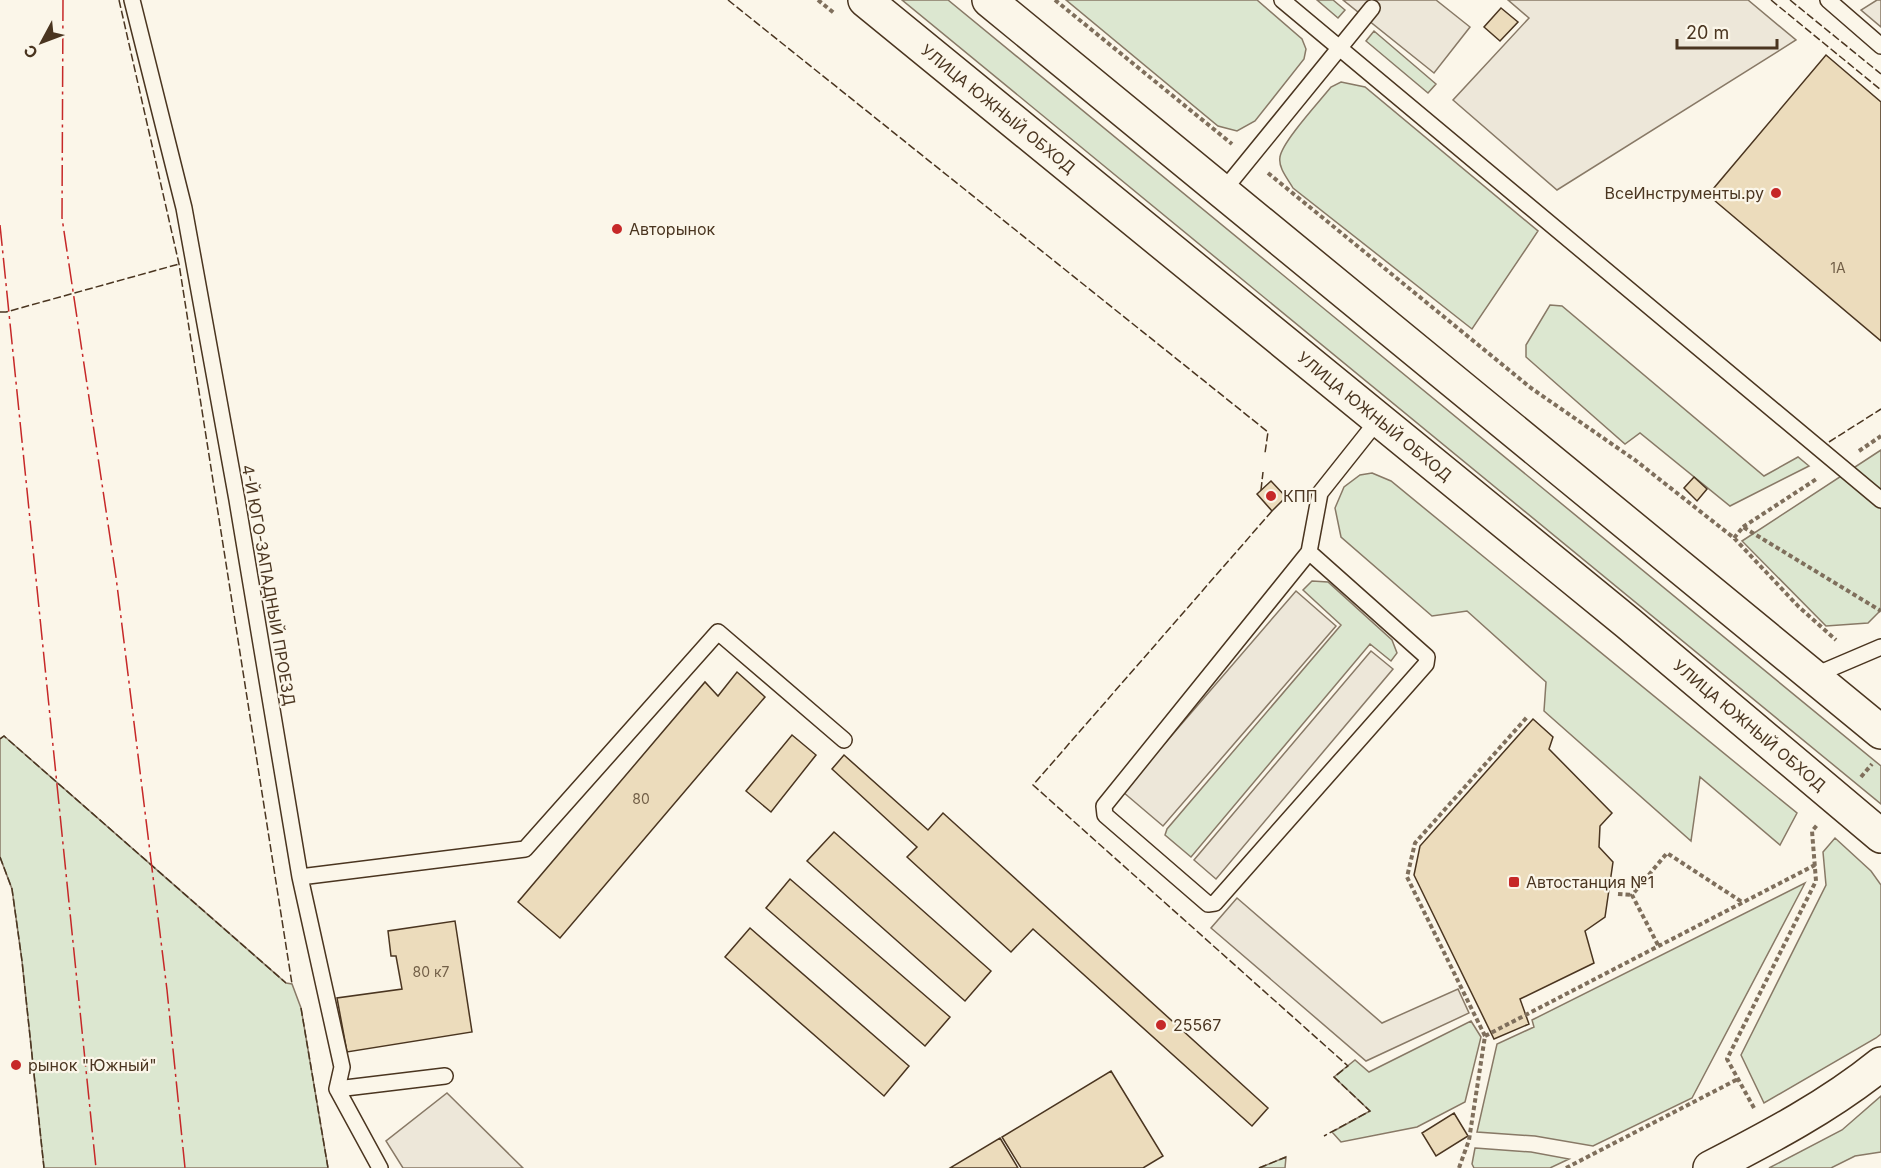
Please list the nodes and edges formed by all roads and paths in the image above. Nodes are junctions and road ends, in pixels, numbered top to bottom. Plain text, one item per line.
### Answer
1 (132, 0) edge
2 (865, 0) edge
3 (989, 0) edge
4 (1055, 0) edge
5 (1282, 0) edge
6 (1835, 2) edge
7 (1372, 8) dead end
8 (1881, 46) edge
9 (1340, 48) junction
10 (1250, 158) junction
11 (1223, 191) junction
12 (1378, 420) junction
13 (1881, 436) edge
14 (1839, 465) junction
15 (1881, 500) edge
16 (1743, 527) junction
17 (1734, 538) junction
18 (1309, 552) junction
19 (1881, 611) edge
20 (1881, 647) edge
21 (1856, 657) junction
22 (1813, 676) junction
23 (1528, 716) dead end
24 (844, 740) dead end
25 (1878, 747) edge
26 (1841, 801) junction
27 (1881, 836) edge
28 (1815, 865) junction
29 (300, 877) junction
30 (1618, 894) dead end
31 (1632, 895) junction
32 (1742, 903) junction
33 (1658, 945) junction
34 (1485, 1036) junction
35 (1881, 1064) edge
36 (445, 1076) dead end
37 (1738, 1079) junction
38 (337, 1089) junction
39 (1770, 1137) junction
40 (380, 1168) edge
41 (1460, 1168) edge
42 (1566, 1168) edge
43 (1710, 1168) edge

1 - 29 lane, 4-Й ЮГО-ЗАПАДНЫЙ ПРОЕЗД
2 - 12 main road, УЛИЦА ЮЖНЫЙ ОБХОД
3 - 11 main road
4 - 10 path
5 - 9 lane
6 - 8 lane
7 - 9 lane
9 - 10 lane
9 - 14 lane
10 - 11 lane
10 - 17 path
11 - 22 main road
12 - 18 lane
12 - 26 main road, УЛИЦА ЮЖНЫЙ ОБХОД
13 - 14 path
14 - 15 lane
14 - 16 path
16 - 17 path
16 - 19 path
17 - 21 path
18 - 18 lane
20 - 21 lane
21 - 22 lane
22 - 25 main road
23 - 34 path
24 - 29 lane
25 - 26 path
26 - 27 main road, УЛИЦА ЮЖНЫЙ ОБХОД
26 - 28 path
28 - 32 path
28 - 37 path
29 - 38 lane, 4-Й ЮГО-ЗАПАДНЫЙ ПРОЕЗД
30 - 31 path
31 - 32 path
31 - 33 path
32 - 33 path
33 - 34 path
34 - 41 path
35 - 39 main road
36 - 38 lane
37 - 39 path
37 - 42 path
38 - 40 lane
39 - 43 main road

